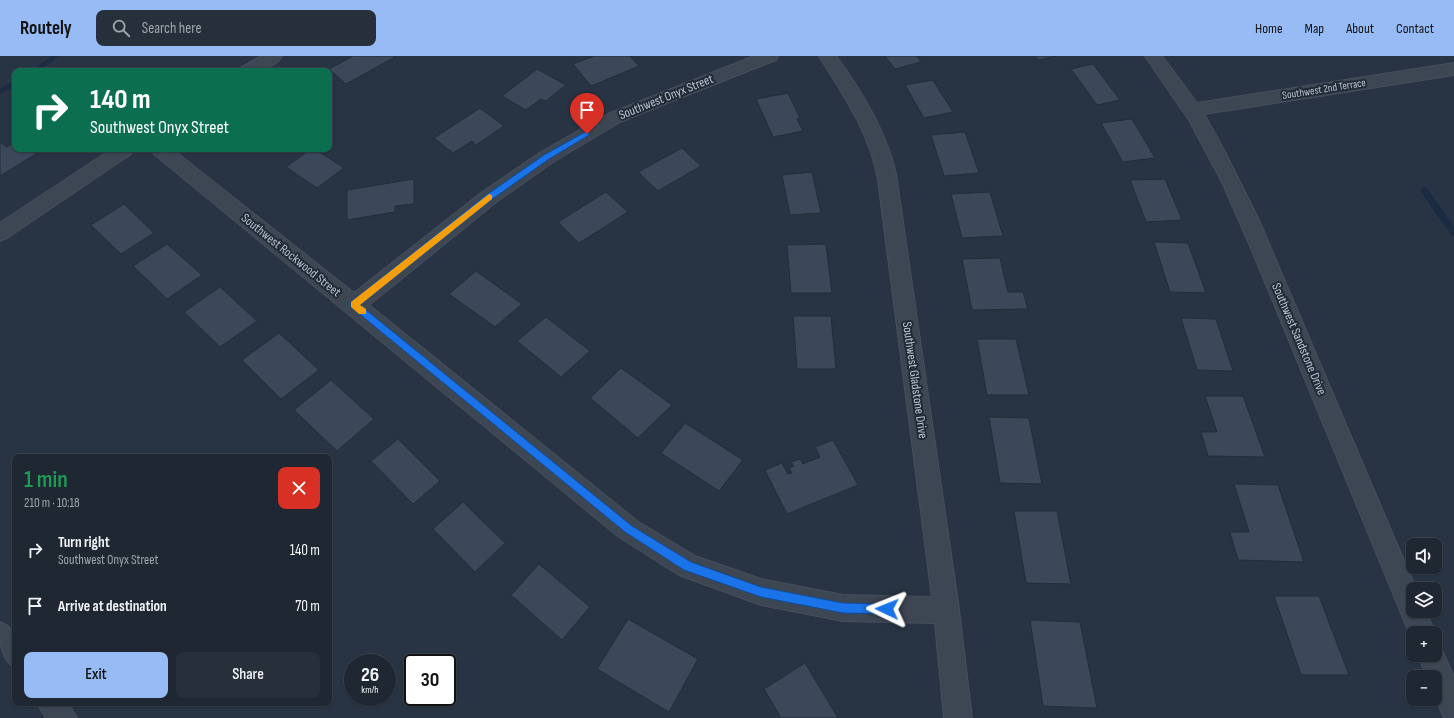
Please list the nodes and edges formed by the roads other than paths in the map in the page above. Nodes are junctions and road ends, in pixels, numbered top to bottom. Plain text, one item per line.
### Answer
1 (274, 56) edge
2 (770, 56) edge
3 (827, 56) edge
4 (1153, 56) edge
5 (253, 68) edge
6 (1454, 69) edge
7 (1193, 110) junction
8 (121, 152) edge
9 (164, 152) edge
10 (0, 233) edge
11 (354, 305) junction
12 (946, 610) junction
13 (1419, 626) edge
14 (0, 635) edge
15 (12, 651) edge
16 (1434, 662) edge
17 (53, 706) edge
18 (1454, 709) edge
19 (63, 718) edge
20 (958, 718) edge

1 - 5 street
2 - 11 street, Southwest Onyx Street
3 - 12 street, Southwest Gladstone Drive
4 - 7 street, Southwest Sandstone Drive
6 - 7 street, Southwest 2nd Terrace
7 - 13 street, Southwest Sandstone Drive
8 - 10 street
9 - 11 street, Southwest Rockwood Street
11 - 12 street, Southwest Rockwood Street
12 - 20 street, Southwest Gladstone Drive
14 - 15 street
16 - 18 street
17 - 19 street

